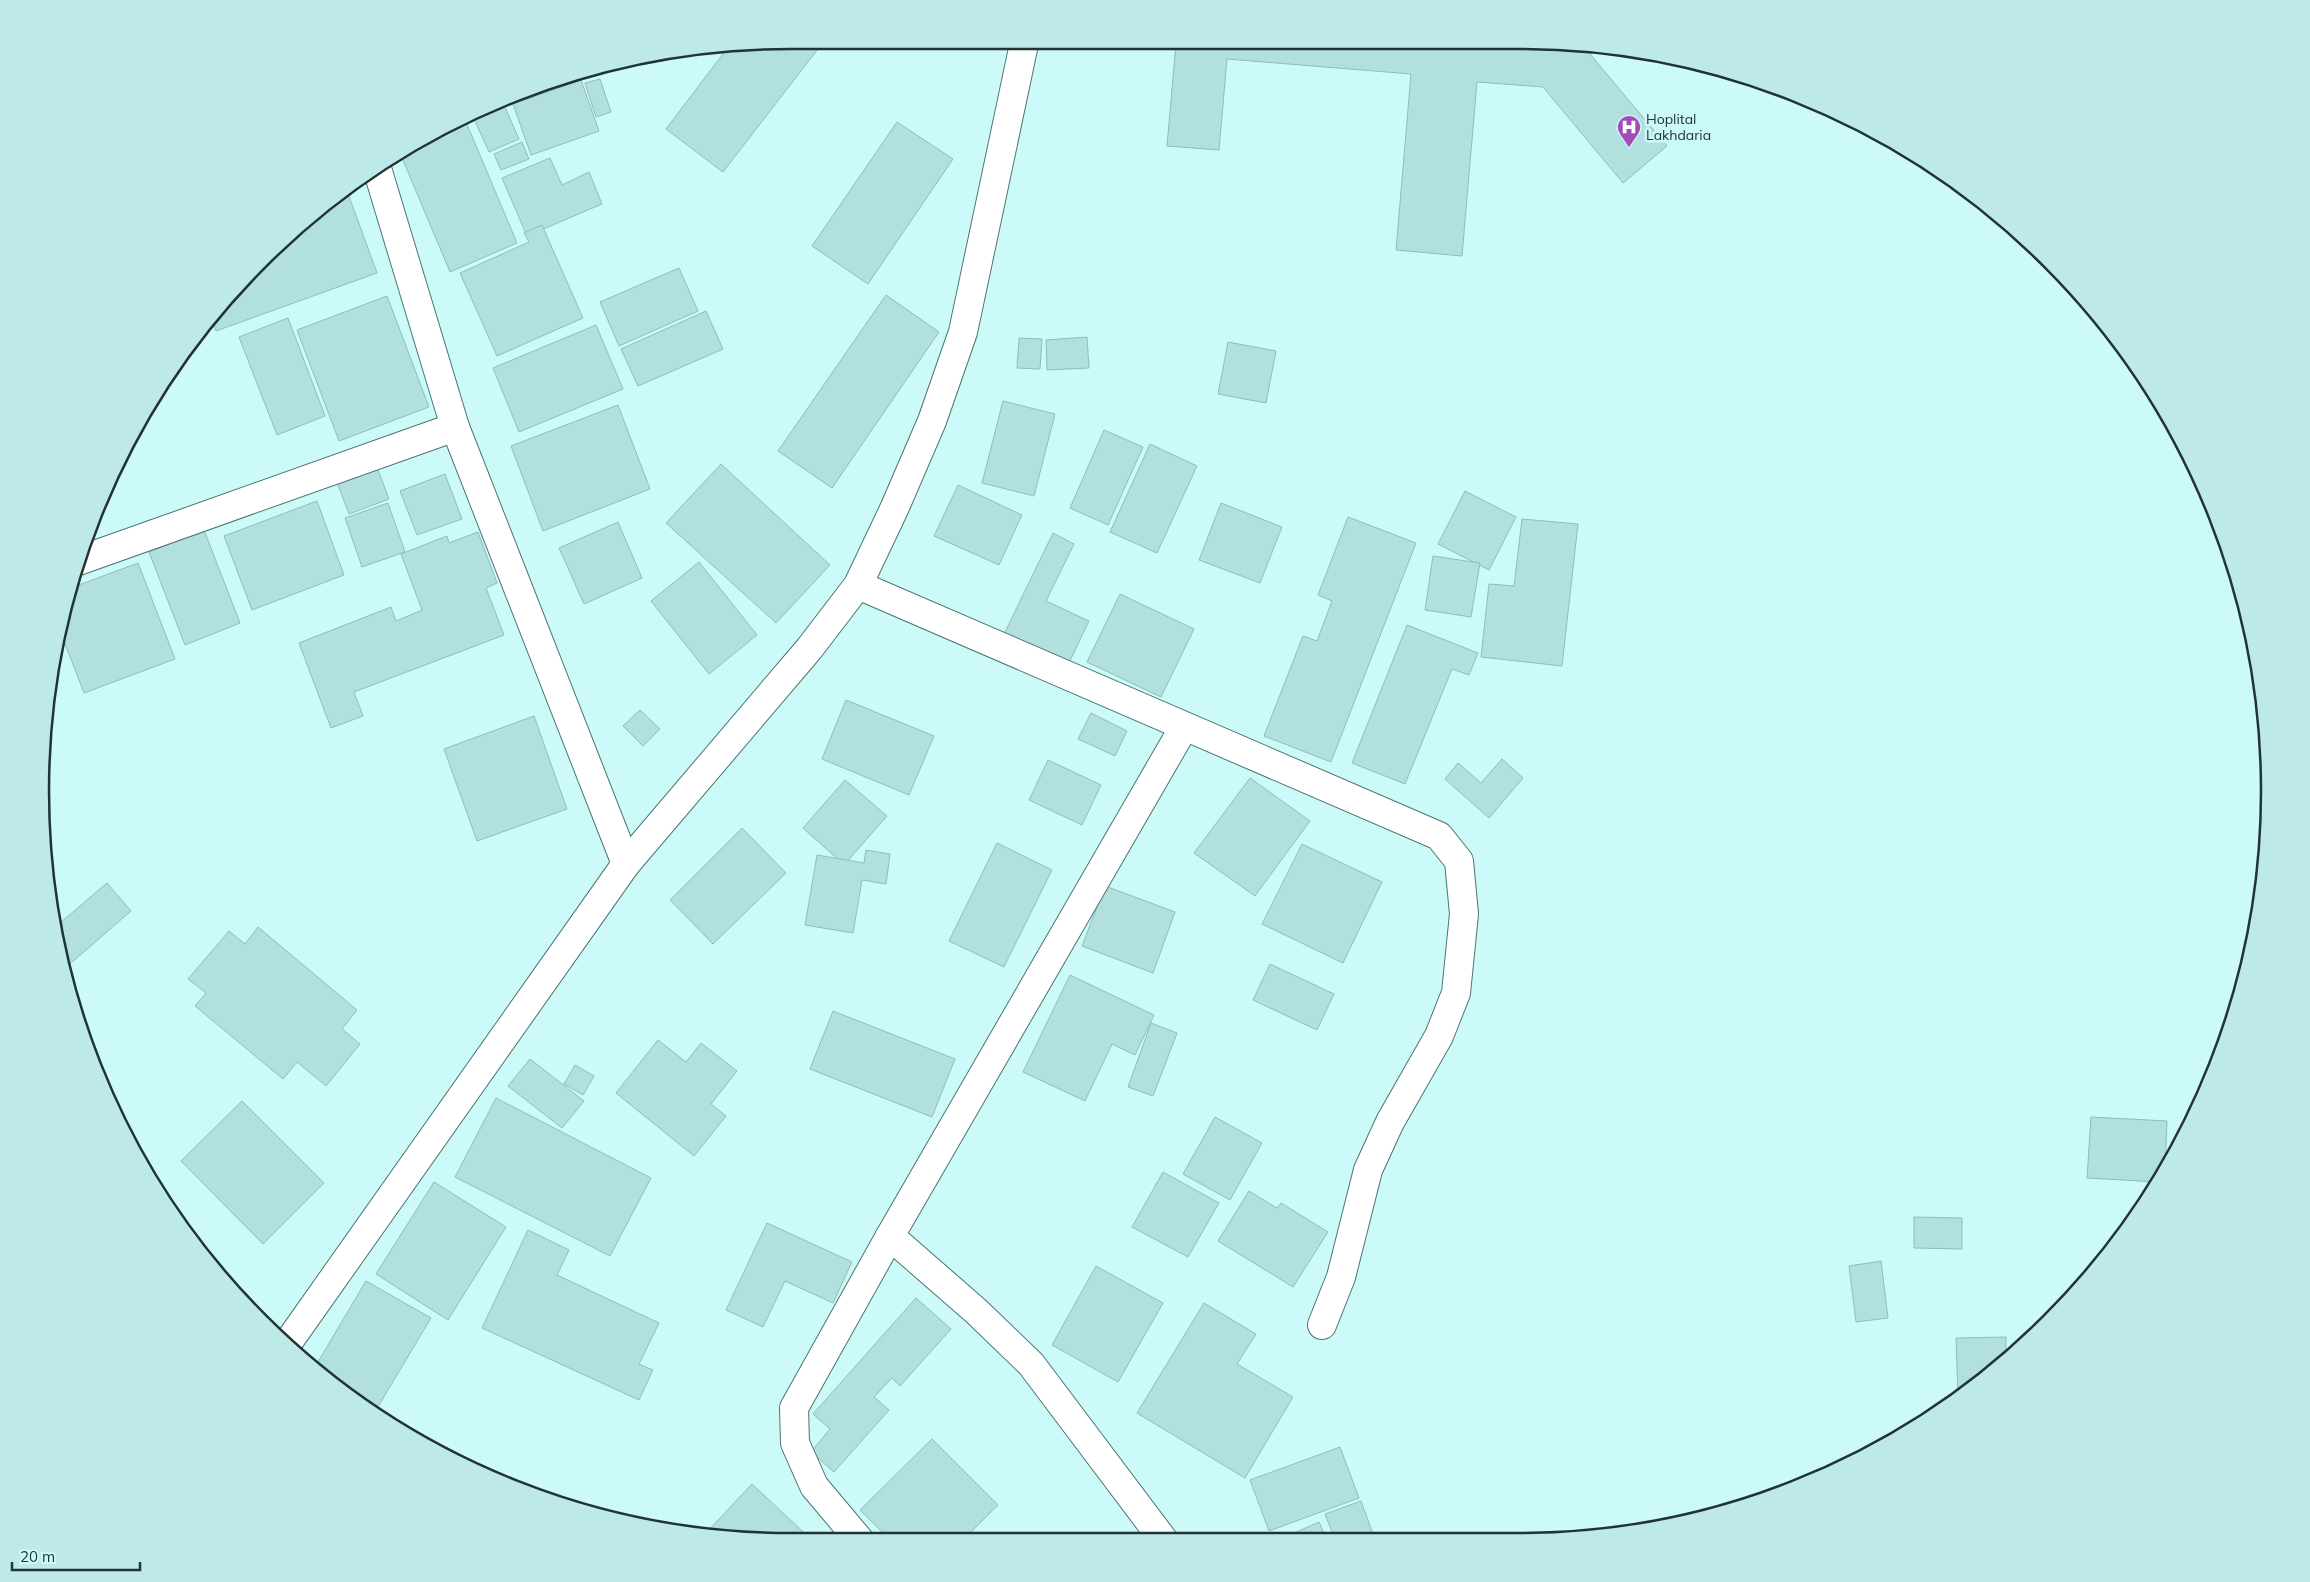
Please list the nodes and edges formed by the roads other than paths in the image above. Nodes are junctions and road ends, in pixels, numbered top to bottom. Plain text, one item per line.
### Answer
1 (1023, 49) edge
2 (379, 174) edge
3 (455, 426) junction
4 (86, 558) edge
5 (858, 585) junction
6 (1184, 726) junction
7 (626, 864) junction
8 (890, 1236) junction
9 (1322, 1325) dead end
10 (291, 1339) edge
11 (853, 1533) edge
12 (1158, 1533) edge

1 - 5 street
2 - 3 street
3 - 4 street
3 - 7 street
5 - 6 street
5 - 7 street
6 - 8 street
6 - 9 street
7 - 10 street
8 - 11 street
8 - 12 street

